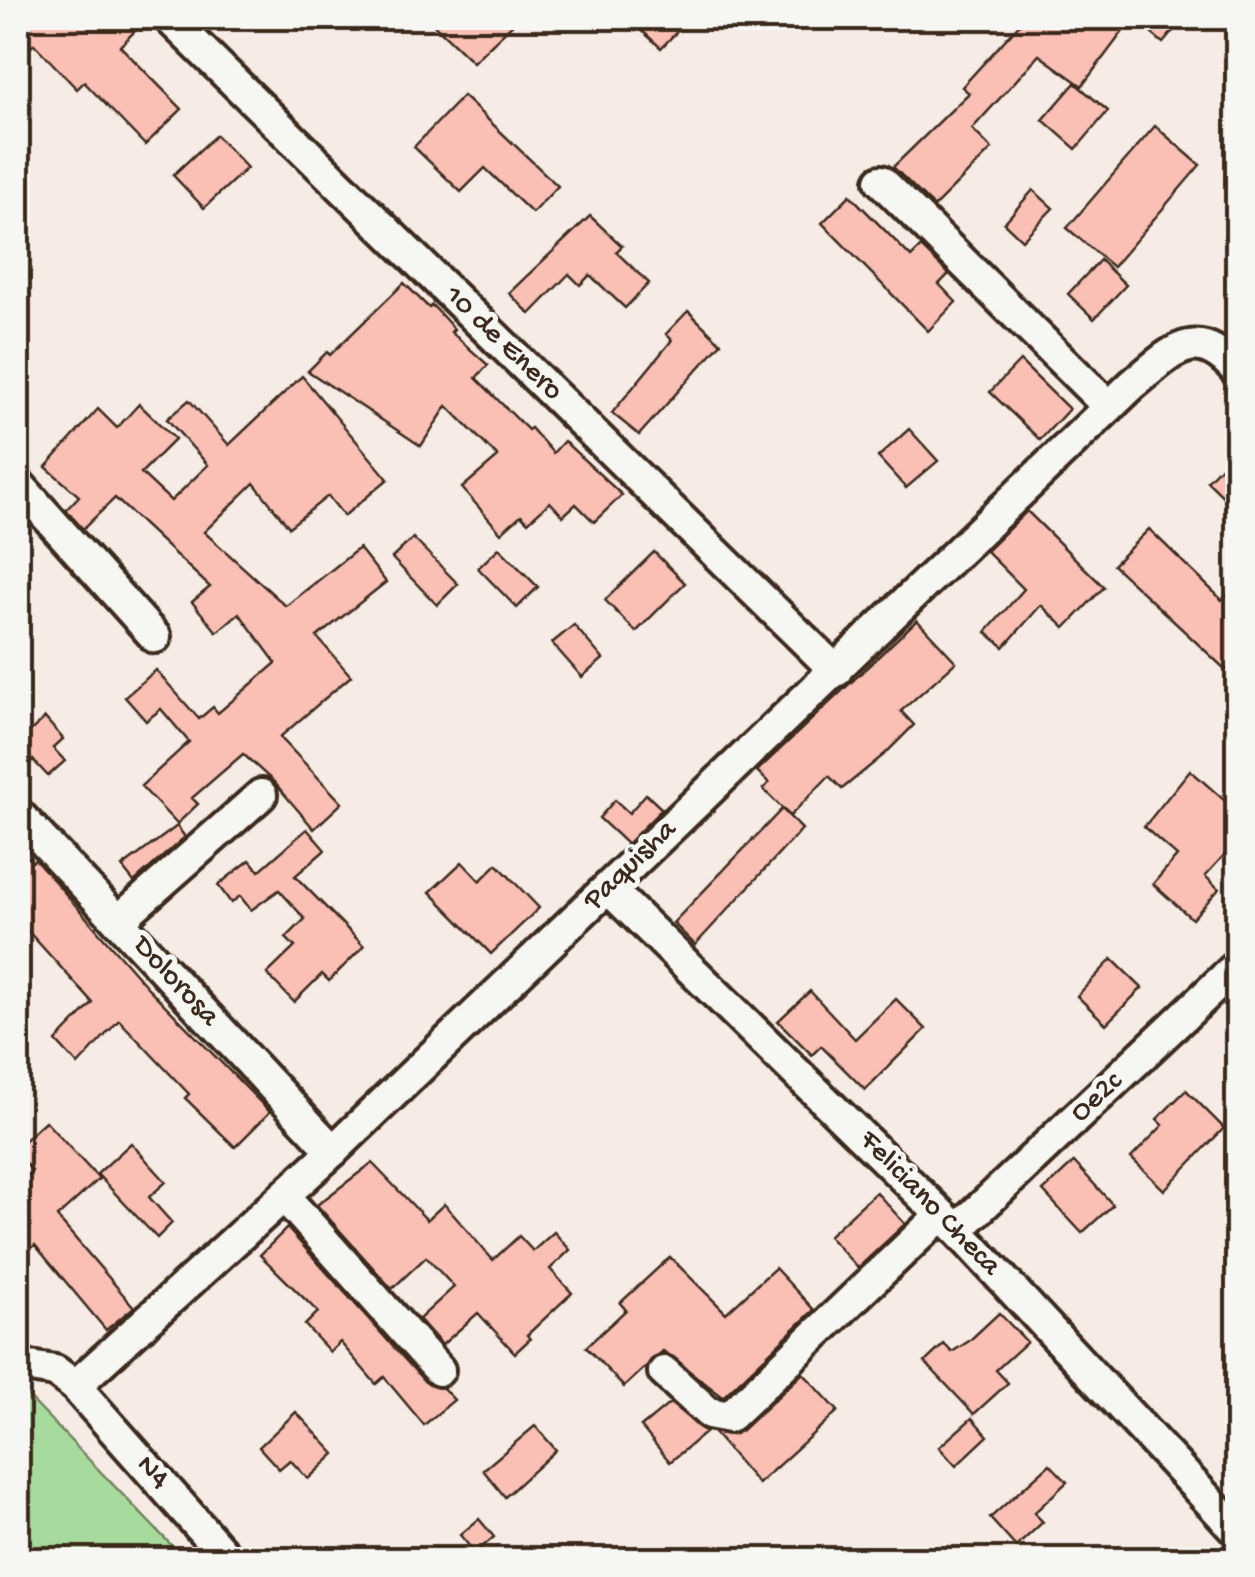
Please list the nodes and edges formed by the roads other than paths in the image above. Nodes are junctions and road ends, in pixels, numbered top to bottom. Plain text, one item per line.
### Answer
1 (170, 18) edge
2 (882, 181) dead end
3 (1238, 372) edge
4 (1110, 407) junction
5 (18, 484) edge
6 (156, 637) dead end
7 (836, 671) junction
8 (261, 795) dead end
9 (18, 814) edge
10 (608, 888) junction
11 (118, 922) junction
12 (1238, 965) edge
13 (334, 1151) junction
14 (284, 1196) junction
15 (949, 1222) junction
16 (18, 1365) edge
17 (439, 1370) dead end
18 (664, 1372) dead end
19 (74, 1386) junction
20 (1238, 1532) edge
21 (229, 1560) edge

1 - 7 street, 10 de Enero
2 - 4 street
3 - 4 street, Paquisha
4 - 7 street, Paquisha
5 - 6 street
7 - 10 street, Paquisha
8 - 11 street
9 - 11 street, Dolorosa
10 - 13 street, Paquisha
10 - 15 street, Feliciano Checa
11 - 13 street, Dolorosa
12 - 15 street, Oe2c
13 - 14 street, Paquisha
14 - 17 street
14 - 19 street, Paquisha
15 - 18 street, Oe2c
15 - 20 street, Feliciano Checa
16 - 19 street
19 - 21 street, N4

